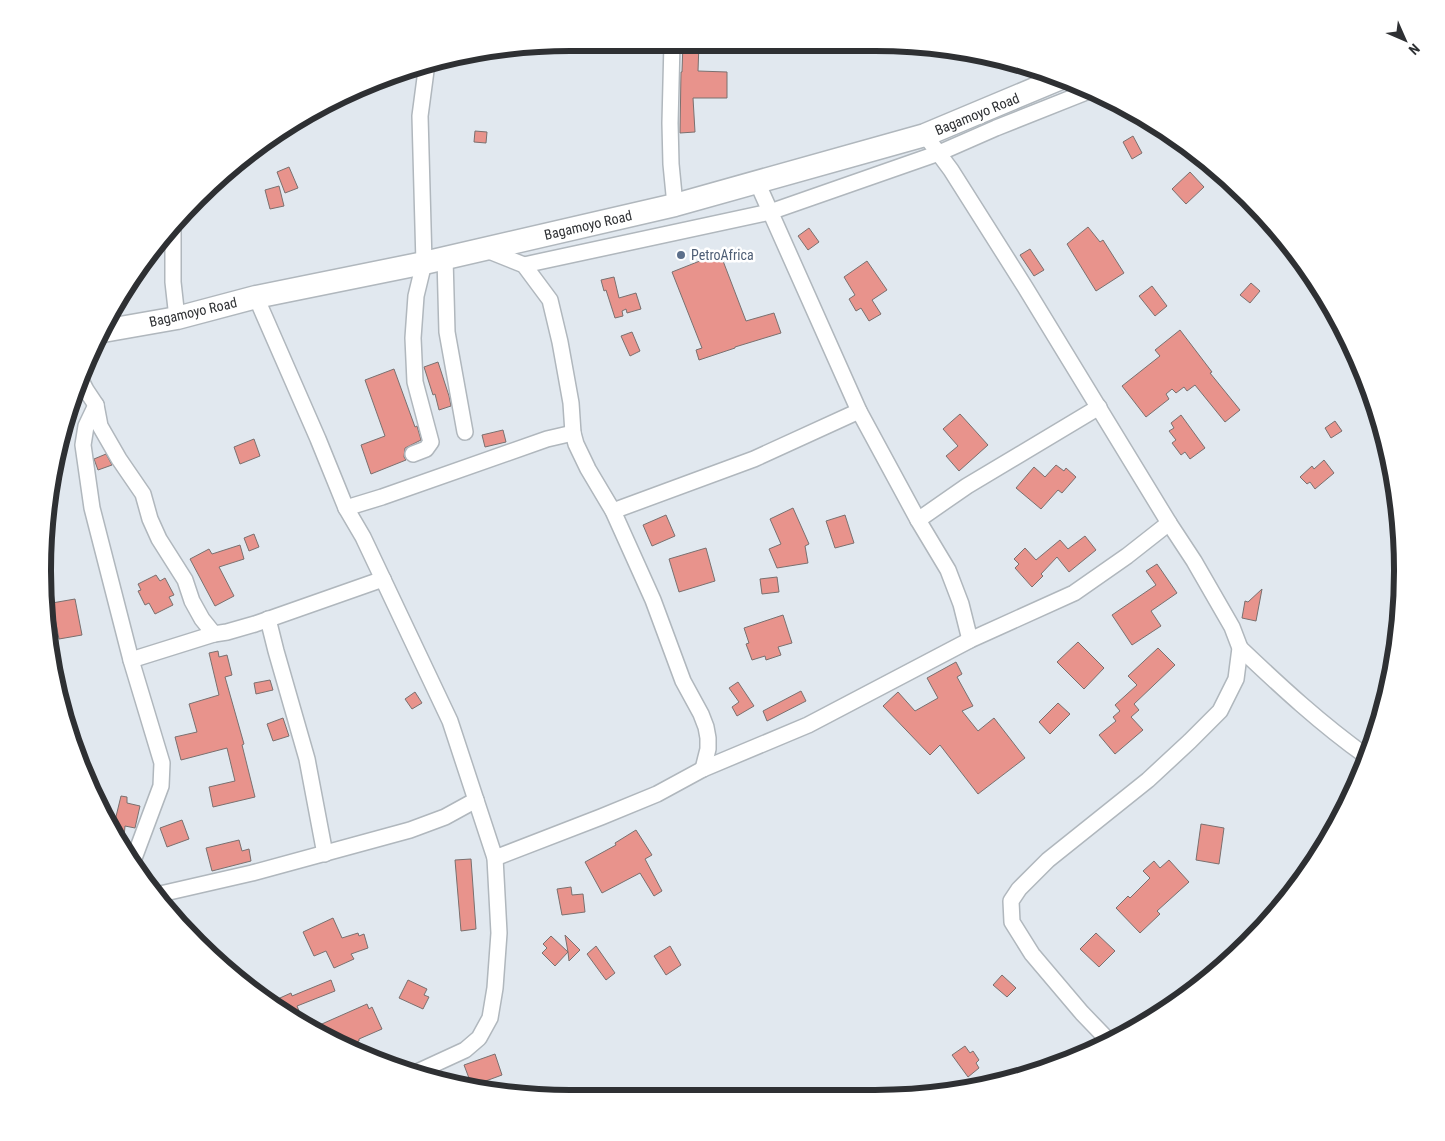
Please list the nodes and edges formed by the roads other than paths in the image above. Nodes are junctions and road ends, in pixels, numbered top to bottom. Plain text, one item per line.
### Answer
1 (672, 51) edge
2 (427, 72) edge
3 (1046, 81) edge
4 (1080, 94) edge
5 (925, 135) junction
6 (939, 153) junction
7 (757, 182) junction
8 (674, 205) junction
9 (770, 212) junction
10 (173, 237) edge
11 (484, 248) junction
12 (434, 260) junction
13 (524, 265) junction
14 (256, 297) junction
15 (177, 318) junction
16 (111, 330) edge
17 (85, 387) edge
18 (96, 405) junction
19 (1099, 407) junction
20 (859, 411) junction
21 (465, 432) dead end
22 (573, 433) junction
23 (413, 454) dead end
24 (346, 508) junction
25 (613, 510) junction
26 (918, 520) junction
27 (1169, 523) junction
28 (383, 578) junction
29 (268, 619) junction
30 (214, 634) junction
31 (970, 640) junction
32 (1240, 648) junction
33 (131, 660) junction
34 (1360, 752) edge
35 (703, 769) junction
36 (476, 800) junction
37 (136, 854) edge
38 (325, 854) junction
39 (495, 858) junction
40 (164, 893) edge
41 (1104, 1036) edge
42 (424, 1068) edge

1 - 8 street
2 - 12 street
3 - 5 highway, Bagamoyo Road
4 - 6 street
5 - 6 street
5 - 7 highway, Bagamoyo Road
6 - 9 street
6 - 19 street
7 - 8 highway, Bagamoyo Road
7 - 9 street
8 - 11 highway, Bagamoyo Road
9 - 13 street
9 - 20 street
10 - 15 street
11 - 12 highway, Bagamoyo Road
11 - 13 street
12 - 14 highway, Bagamoyo Road
12 - 21 street
12 - 23 street
13 - 22 street
14 - 15 highway, Bagamoyo Road
14 - 24 street
15 - 16 highway, Bagamoyo Road
17 - 18 street
18 - 30 street
18 - 33 street
19 - 26 street
19 - 27 street
20 - 25 street
20 - 26 street
22 - 24 street
22 - 25 street
24 - 28 street
25 - 35 street
26 - 31 street
27 - 31 street
27 - 32 street
28 - 29 street
28 - 36 street
29 - 30 street
29 - 38 street
30 - 33 street
31 - 35 street
32 - 34 street
32 - 41 street
33 - 37 street
35 - 39 street
36 - 38 street
36 - 39 street
38 - 40 street
39 - 42 street

